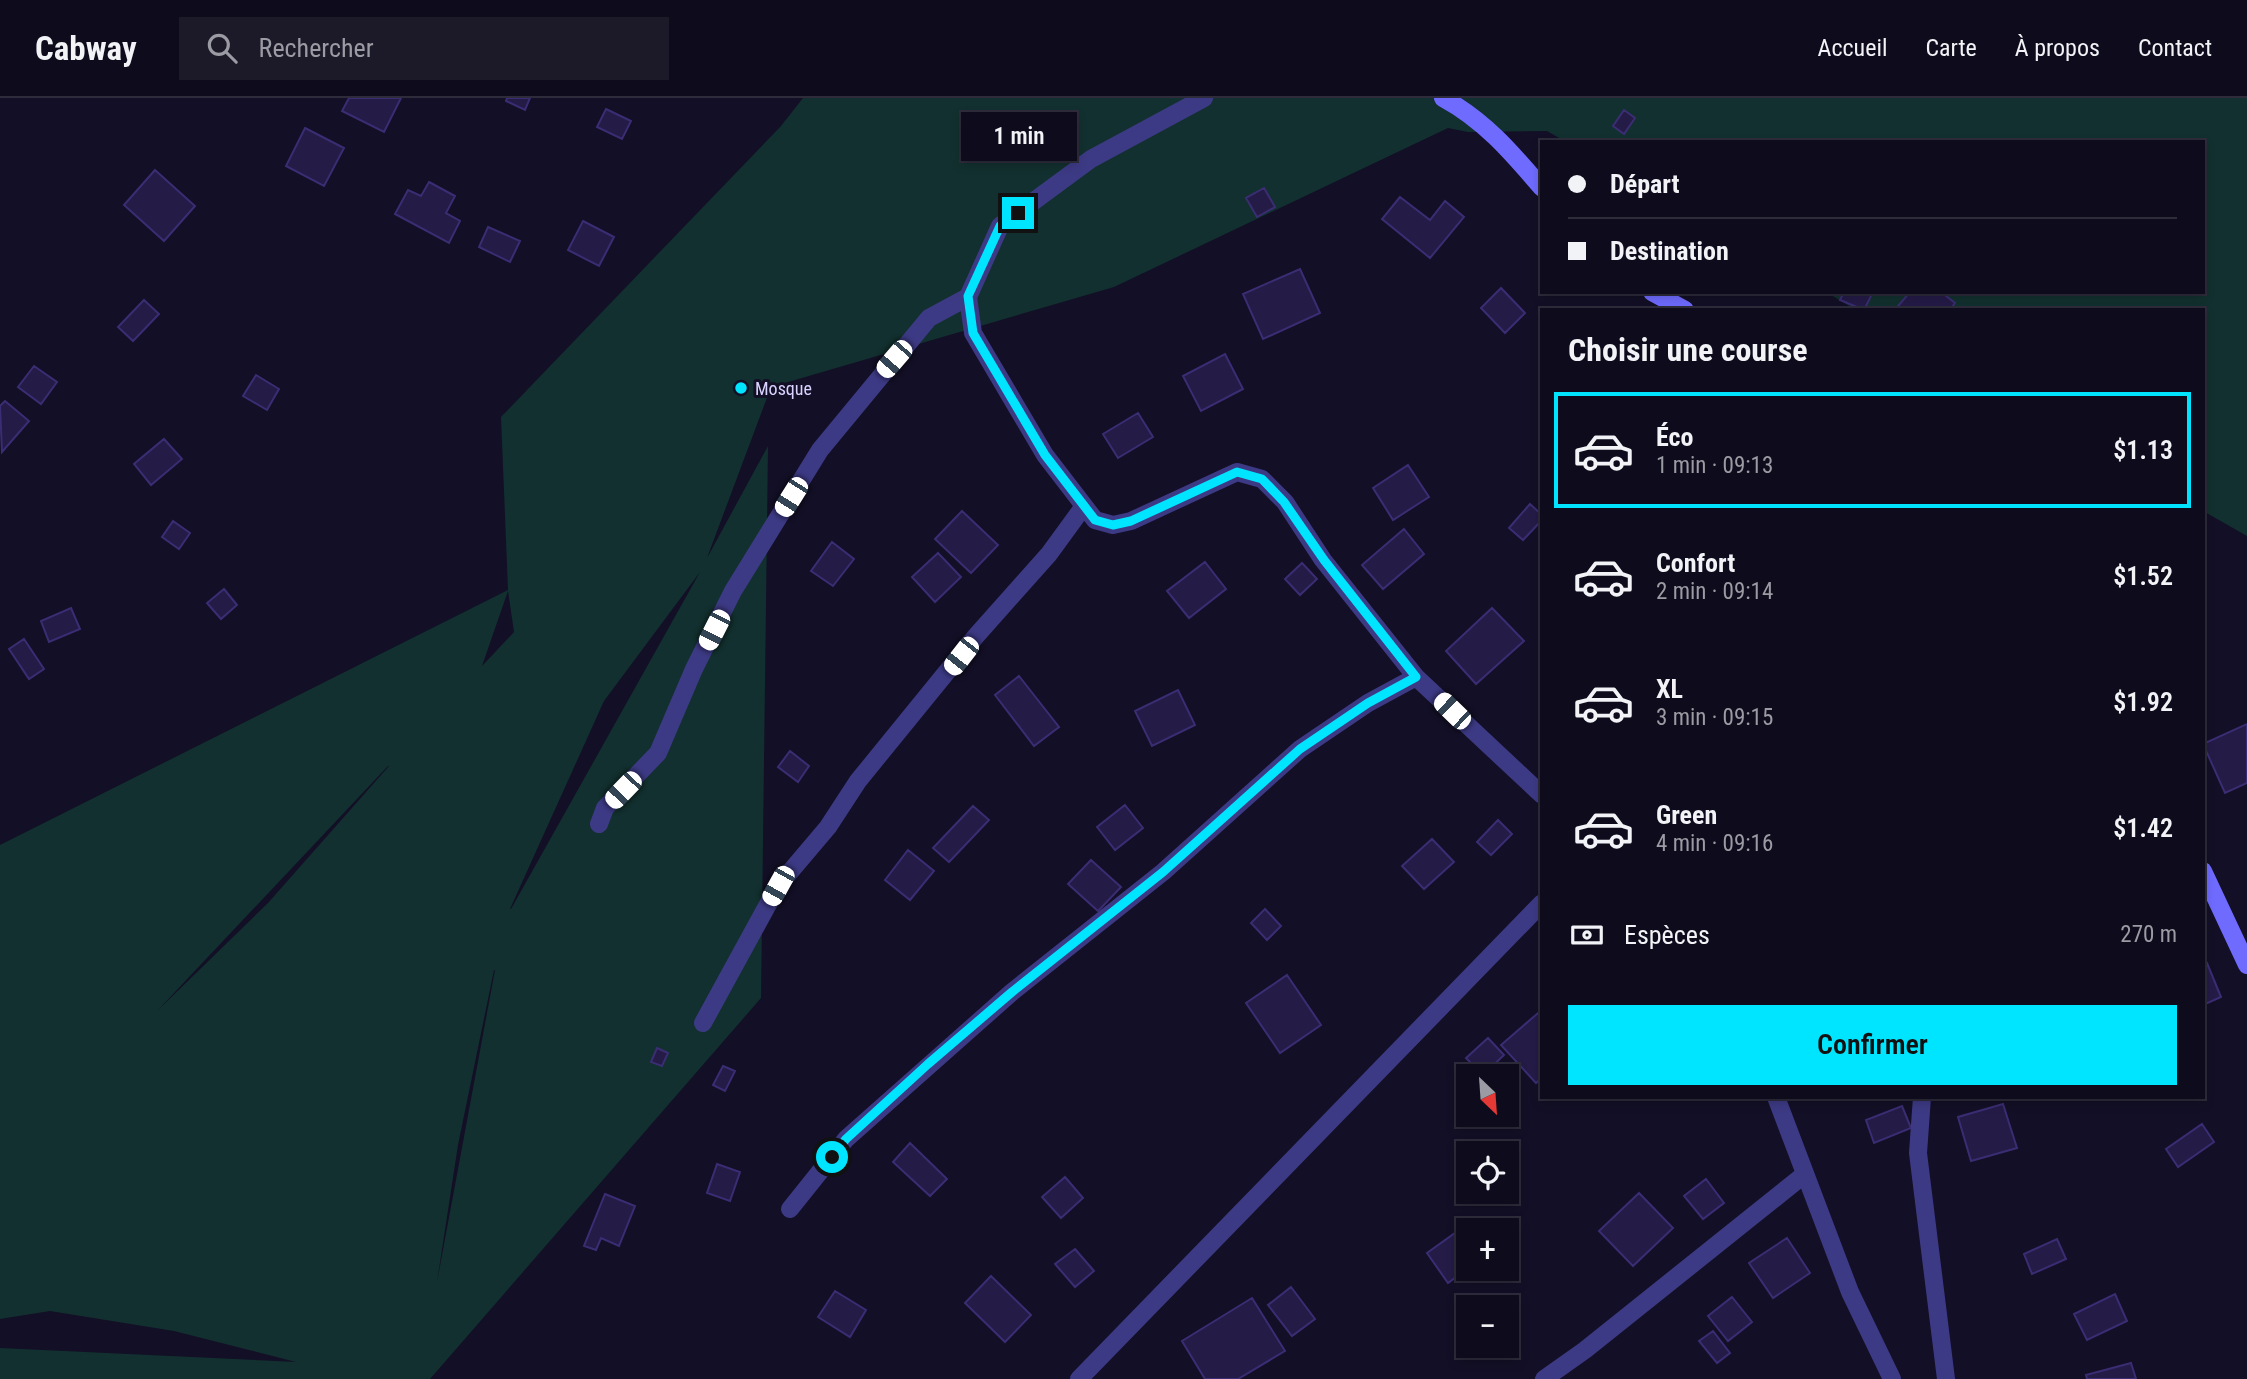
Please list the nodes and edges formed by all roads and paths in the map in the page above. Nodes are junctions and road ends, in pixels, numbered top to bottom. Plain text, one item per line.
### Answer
1 (1204, 98) edge
2 (1443, 98) edge
3 (1540, 186) edge
4 (1655, 294) edge
5 (968, 296) junction
6 (1676, 308) edge
7 (1084, 506) junction
8 (1416, 677) junction
9 (1540, 793) edge
10 (599, 824) dead end
11 (2205, 875) edge
12 (1540, 905) edge
13 (2247, 965) edge
14 (703, 1023) dead end
15 (1777, 1099) edge
16 (1923, 1099) edge
17 (1805, 1174) junction
18 (790, 1209) dead end
19 (1079, 1379) edge
20 (1544, 1379) edge
21 (1892, 1379) edge
22 (1946, 1379) edge

1 - 5 street
2 - 3 street
4 - 6 street
5 - 7 street
5 - 10 street
7 - 8 street
7 - 14 street
8 - 9 street
8 - 18 street
11 - 13 street
12 - 19 street
15 - 17 street
16 - 22 street
17 - 20 street
17 - 21 street

